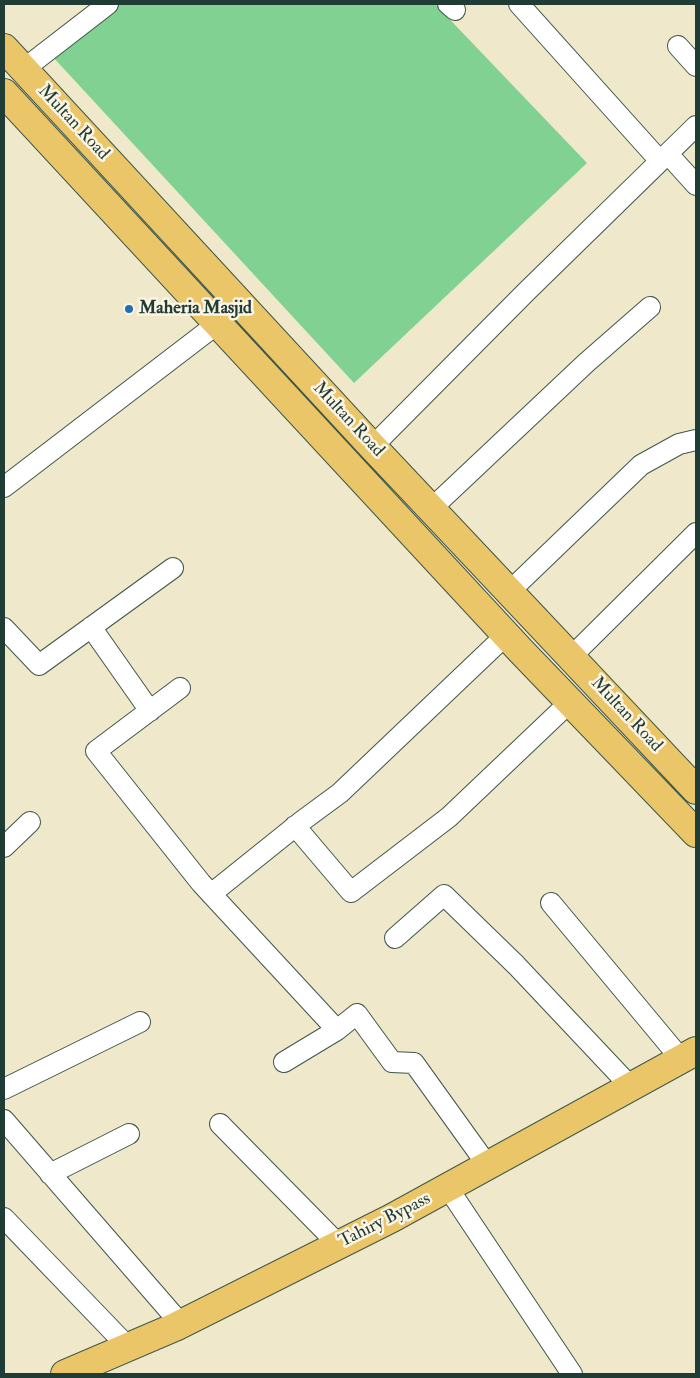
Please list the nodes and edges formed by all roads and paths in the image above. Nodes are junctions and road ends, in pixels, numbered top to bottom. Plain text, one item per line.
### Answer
1 (108, 4) edge
2 (519, 4) edge
3 (678, 46) dead end
4 (4, 48) edge
5 (696, 66) edge
6 (24, 70) junction
7 (4, 93) edge
8 (696, 126) edge
9 (664, 158) junction
10 (696, 185) edge
11 (650, 307) dead end
12 (217, 324) junction
13 (696, 440) edge
14 (372, 447) junction
15 (4, 487) edge
16 (431, 509) junction
17 (696, 533) edge
18 (173, 568) dead end
19 (509, 592) junction
20 (91, 627) junction
21 (4, 628) edge
22 (506, 635) junction
23 (571, 657) junction
24 (180, 688) dead end
25 (570, 702) junction
26 (150, 711) junction
27 (696, 790) edge
28 (30, 822) dead end
29 (295, 826) junction
30 (696, 833) edge
31 (4, 847) edge
32 (211, 894) junction
33 (551, 903) dead end
34 (395, 938) dead end
35 (140, 1022) dead end
36 (337, 1030) junction
37 (689, 1055) edge
38 (284, 1062) dead end
39 (631, 1087) junction
40 (4, 1088) edge
41 (4, 1120) edge
42 (220, 1124) dead end
43 (129, 1134) dead end
44 (488, 1166) junction
45 (50, 1174) junction
46 (448, 1188) junction
47 (4, 1218) edge
48 (339, 1245) junction
49 (181, 1324) junction
50 (128, 1347) junction
51 (65, 1374) edge
52 (572, 1374) edge

1 - 6 street
2 - 9 street
3 - 5 street
4 - 6 main road, Multan Road
6 - 14 main road, Multan Road
7 - 12 main road, Multan Road
8 - 9 street
9 - 10 street
9 - 14 street
11 - 16 street
12 - 15 street
12 - 22 main road, Multan Road
13 - 19 street
14 - 16 main road, Multan Road
16 - 19 main road, Multan Road
17 - 23 street
18 - 20 street
19 - 23 main road, Multan Road
20 - 21 street
20 - 26 street
22 - 25 main road, Multan Road
22 - 29 street
23 - 27 main road, Multan Road
24 - 26 street
25 - 29 street
25 - 30 main road, Multan Road
26 - 32 street
28 - 31 street
29 - 32 street
32 - 36 street
33 - 37 street
34 - 39 street
35 - 40 street
36 - 38 street
36 - 44 street
37 - 39 main road, Tahiry Bypass
39 - 44 main road, Tahiry Bypass
41 - 45 street
42 - 48 street
43 - 45 street
44 - 46 main road, Tahiry Bypass
45 - 49 street
46 - 48 main road, Tahiry Bypass
46 - 52 street
47 - 50 street
48 - 49 main road, Tahiry Bypass
49 - 50 main road, Tahiry Bypass
50 - 51 main road, Tahiry Bypass

